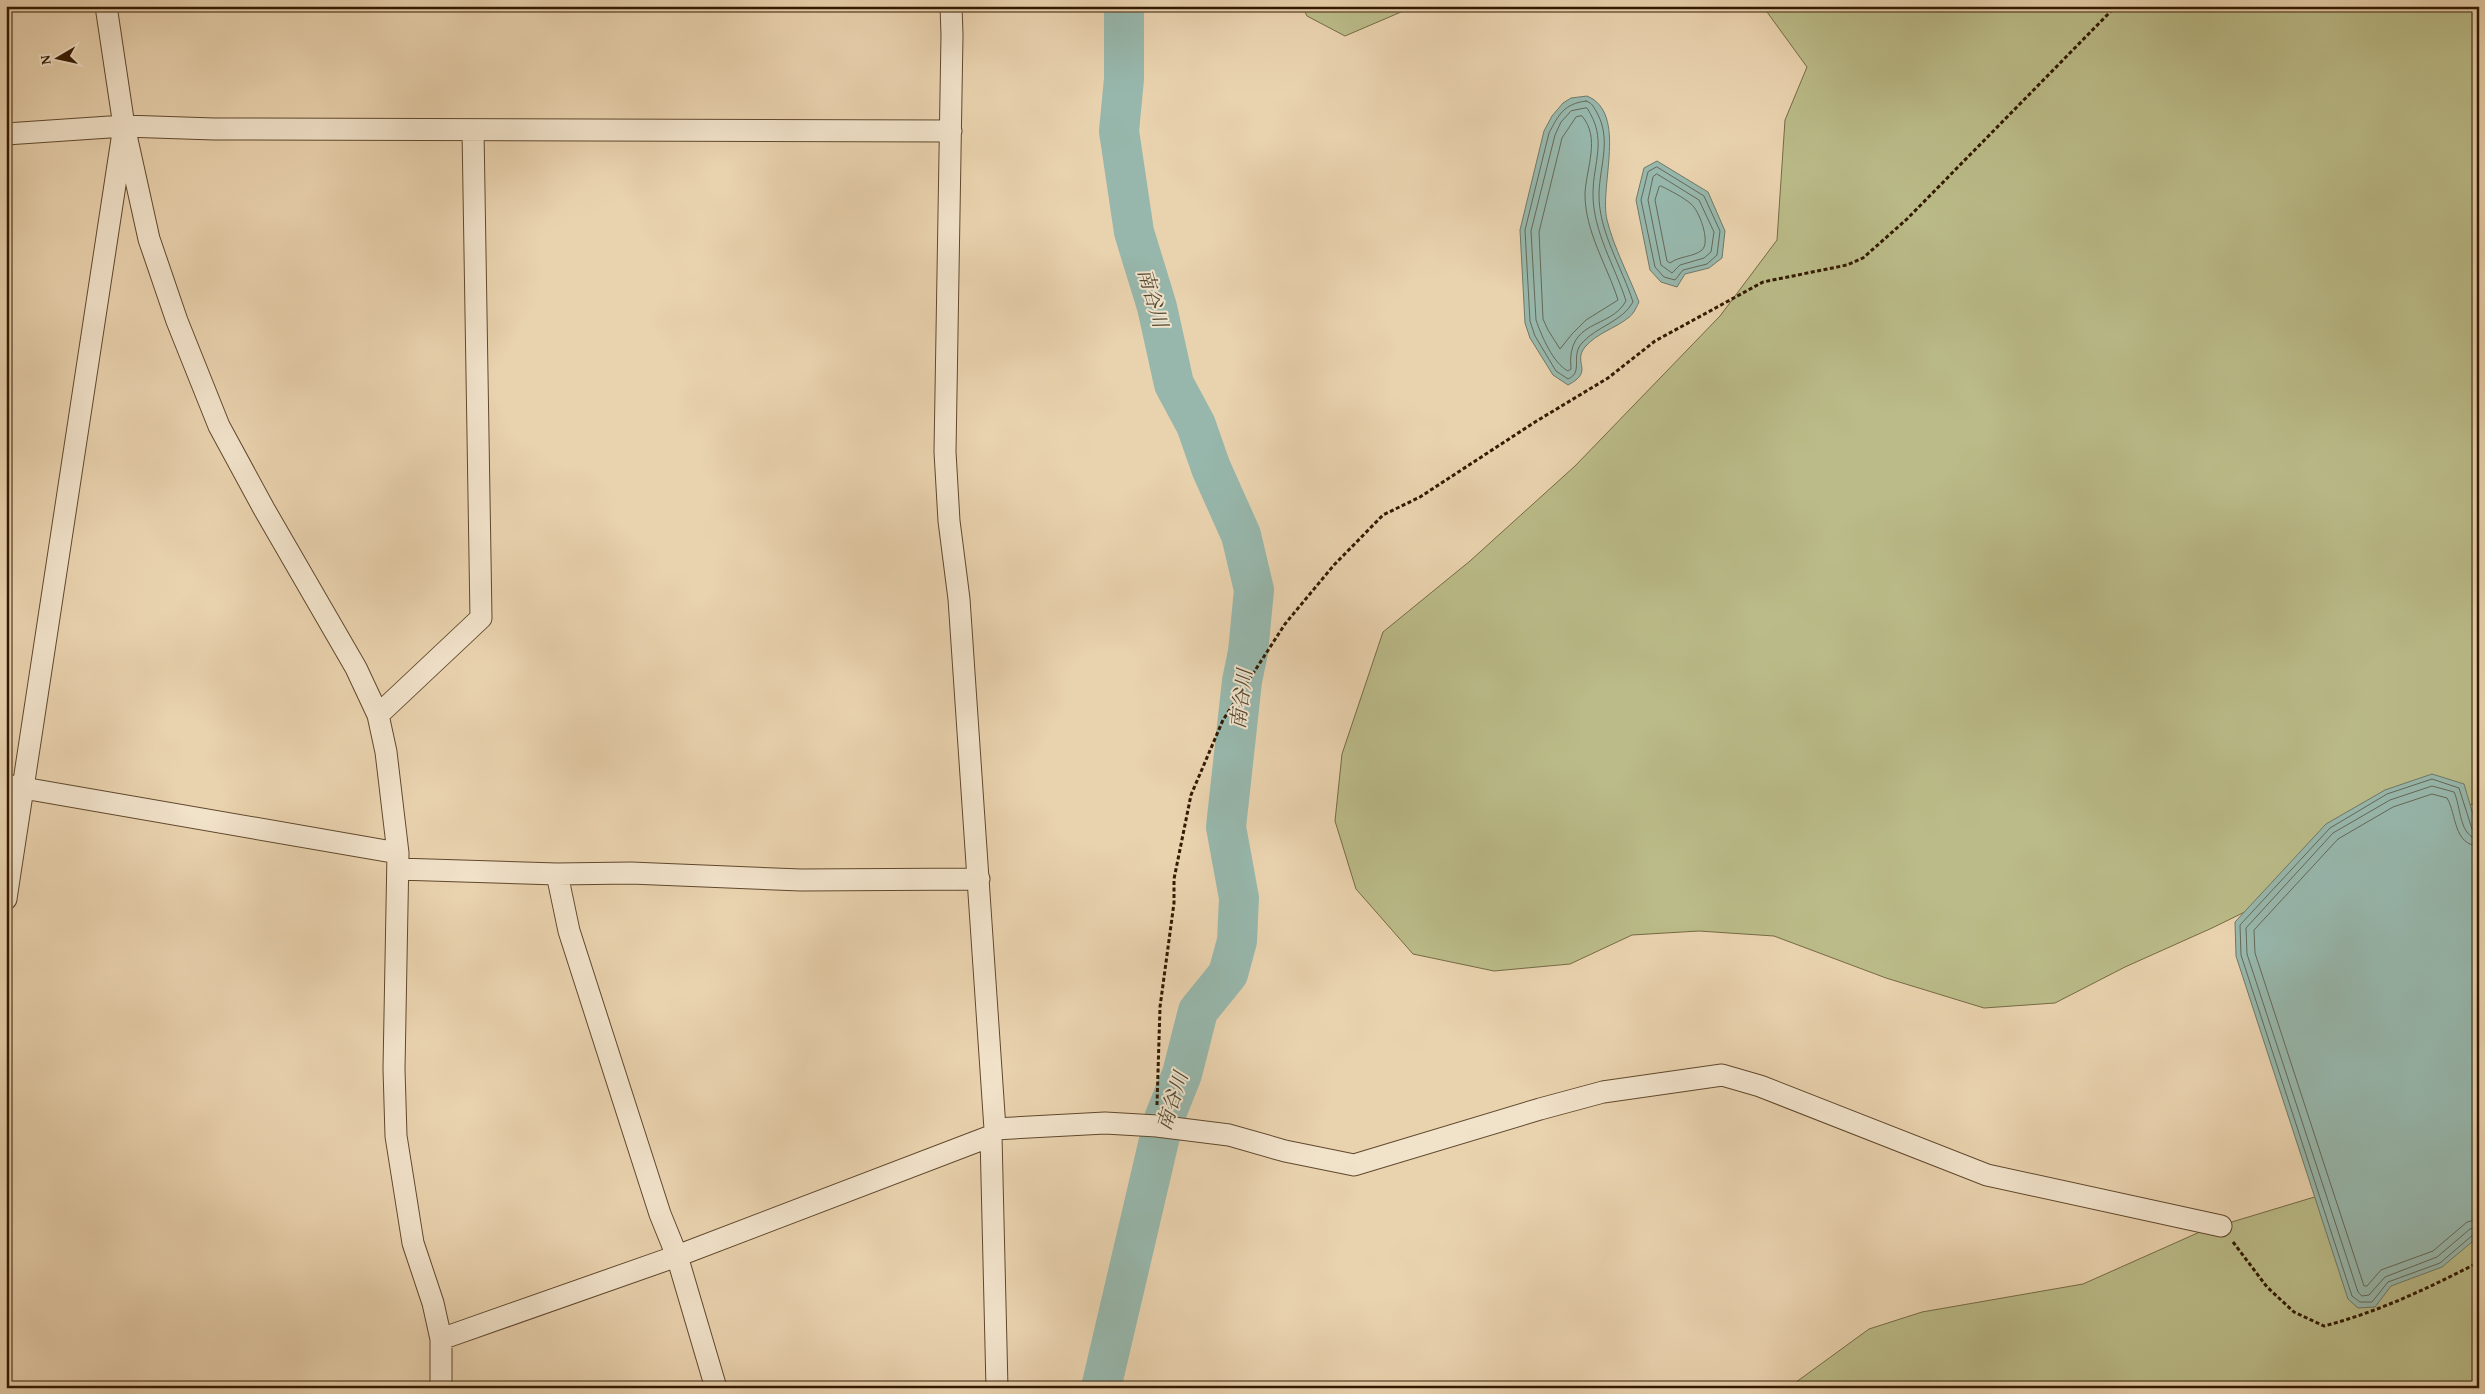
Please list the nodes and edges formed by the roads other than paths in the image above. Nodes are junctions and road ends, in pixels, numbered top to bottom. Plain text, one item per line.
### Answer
1 (106, 6) edge
2 (951, 6) edge
3 (124, 126) junction
4 (473, 130) junction
5 (950, 131) junction
6 (6, 134) edge
7 (378, 714) junction
8 (14, 786) edge
9 (398, 861) junction
10 (557, 874) junction
11 (979, 879) junction
12 (6, 899) edge
13 (2221, 1226) road end
14 (677, 1256) junction
15 (441, 1340) junction
16 (441, 1388) edge
17 (716, 1388) edge
18 (997, 1388) edge

1 - 3 street
2 - 5 street
3 - 4 street
3 - 6 street
3 - 7 street
3 - 8 street
4 - 5 street
4 - 7 street
5 - 11 street
7 - 9 street
8 - 9 street
8 - 12 street
9 - 10 street
9 - 15 street
10 - 11 street
10 - 14 street
11 - 13 street
14 - 15 street
14 - 17 street
14 - 18 street
15 - 16 street

